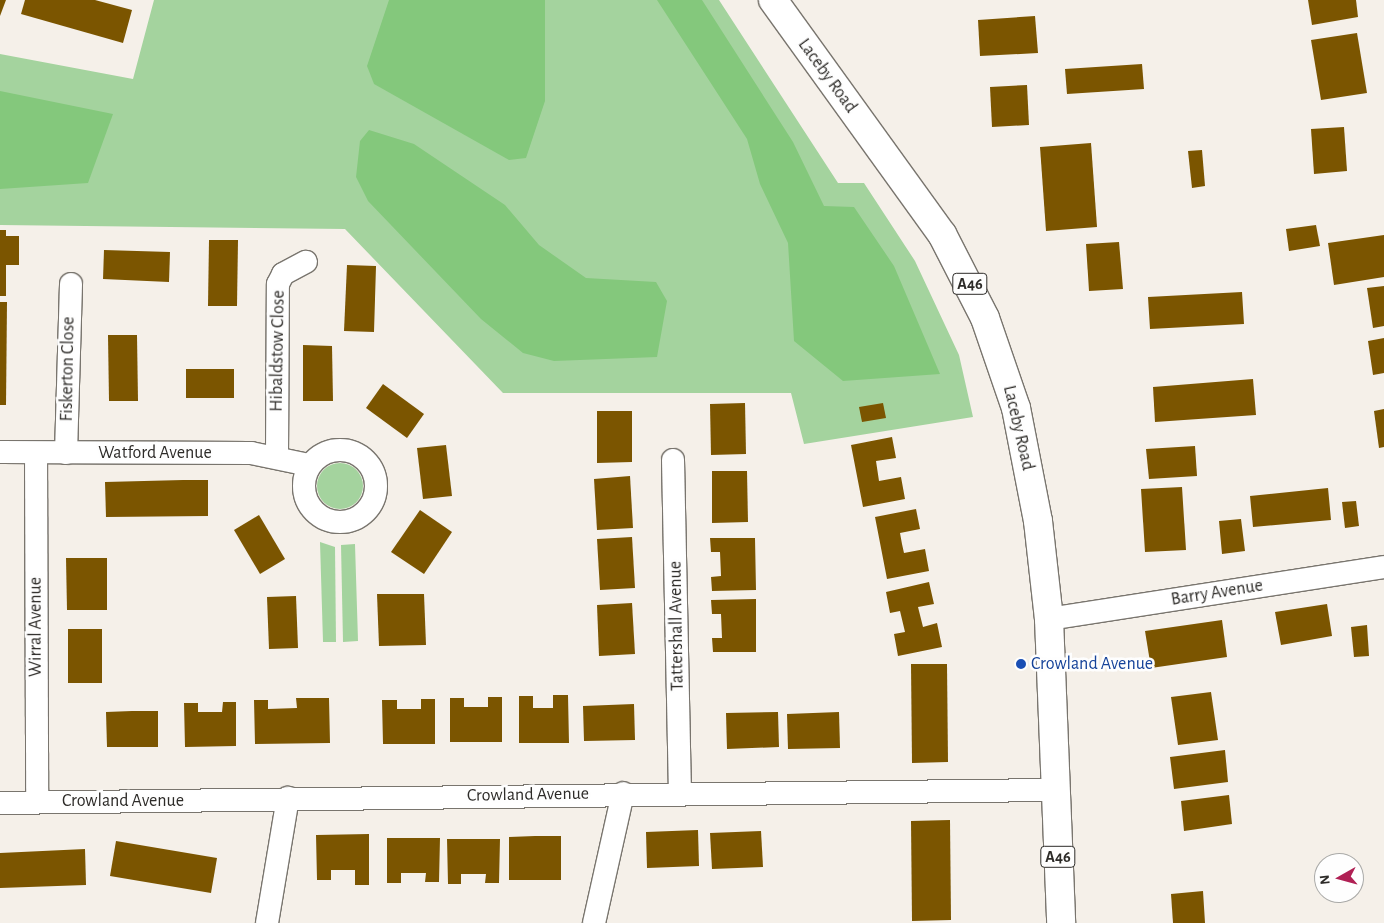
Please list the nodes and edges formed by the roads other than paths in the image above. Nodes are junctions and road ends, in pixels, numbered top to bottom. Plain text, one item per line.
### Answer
1 (773, 0) edge
2 (306, 262) dead end
3 (71, 284) dead end
4 (0, 452) edge
5 (36, 453) junction
6 (66, 453) junction
7 (277, 456) junction
8 (674, 460) dead end
9 (309, 466) dead end
10 (1384, 567) edge
11 (1049, 619) junction
12 (1056, 790) junction
13 (680, 792) junction
14 (623, 793) junction
15 (288, 798) junction
16 (37, 801) junction
17 (0, 803) edge
18 (267, 923) edge
19 (594, 923) edge
20 (1061, 923) edge

1 - 11 highway, Laceby Road / A46
2 - 7 street, Hibaldstow Close
3 - 6 street, Fiskerton Close
4 - 5 street, Watford Avenue
5 - 6 street, Watford Avenue
5 - 16 street, Wirral Avenue
6 - 7 street, Watford Avenue
7 - 9 street, Watford Avenue
8 - 13 street, Tattershall Avenue
10 - 11 street, Barry Avenue
11 - 12 highway, Laceby Road / A46
12 - 13 street, Crowland Avenue
12 - 20 highway, Laceby Road / A46
13 - 14 street, Crowland Avenue
14 - 15 street, Crowland Avenue
14 - 19 street
15 - 16 street, Crowland Avenue
15 - 18 street
16 - 17 street, Crowland Avenue

